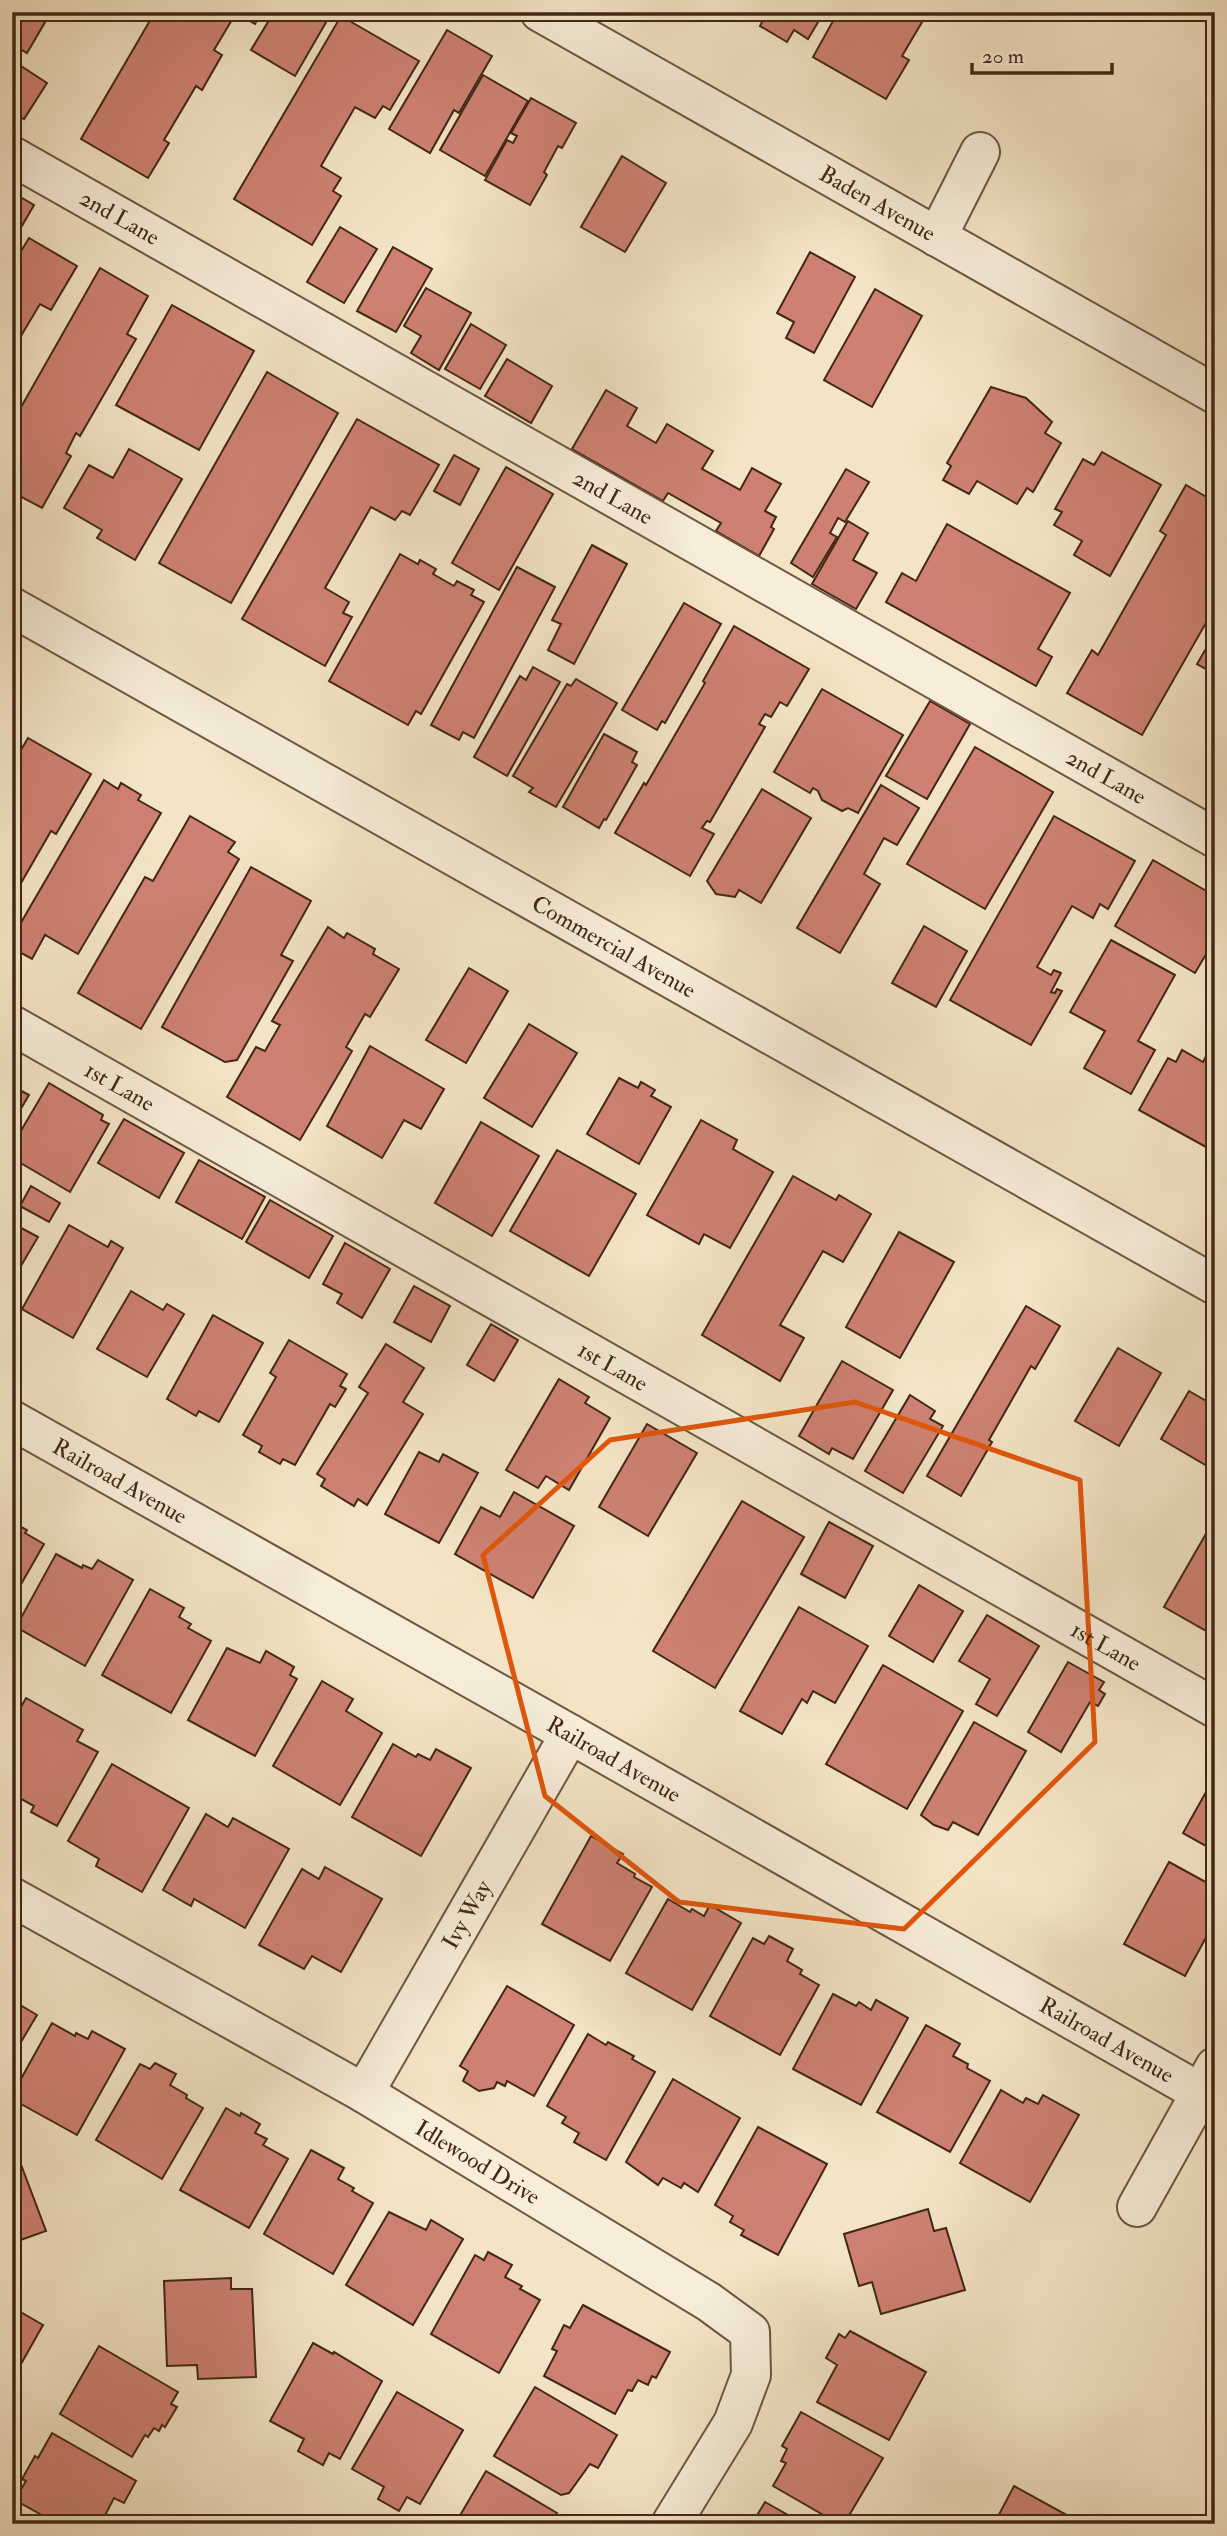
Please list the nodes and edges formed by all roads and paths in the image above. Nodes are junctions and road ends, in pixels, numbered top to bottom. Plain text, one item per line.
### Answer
1 (540, 12) edge
2 (980, 152) dead end
3 (12, 156) edge
4 (937, 237) junction
5 (1215, 394) edge
6 (12, 607) edge
7 (1215, 838) edge
8 (12, 1025) edge
9 (1215, 1285) edge
10 (12, 1420) edge
11 (1215, 1708) edge
12 (570, 1734) junction
13 (12, 1897) edge
14 (1210, 2087) edge
15 (364, 2093) junction
16 (1137, 2207) dead end
17 (671, 2524) edge

1 - 4 street, Baden Avenue
2 - 4 street
3 - 7 street, 2nd Lane
4 - 5 street, Baden Avenue
6 - 9 street, Commercial Avenue
8 - 11 street, 1st Lane
10 - 12 street, Railroad Avenue
12 - 14 street, Railroad Avenue
12 - 15 street, Ivy Way
13 - 15 street, Idlewood Drive
14 - 16 street
15 - 17 street, Idlewood Drive

